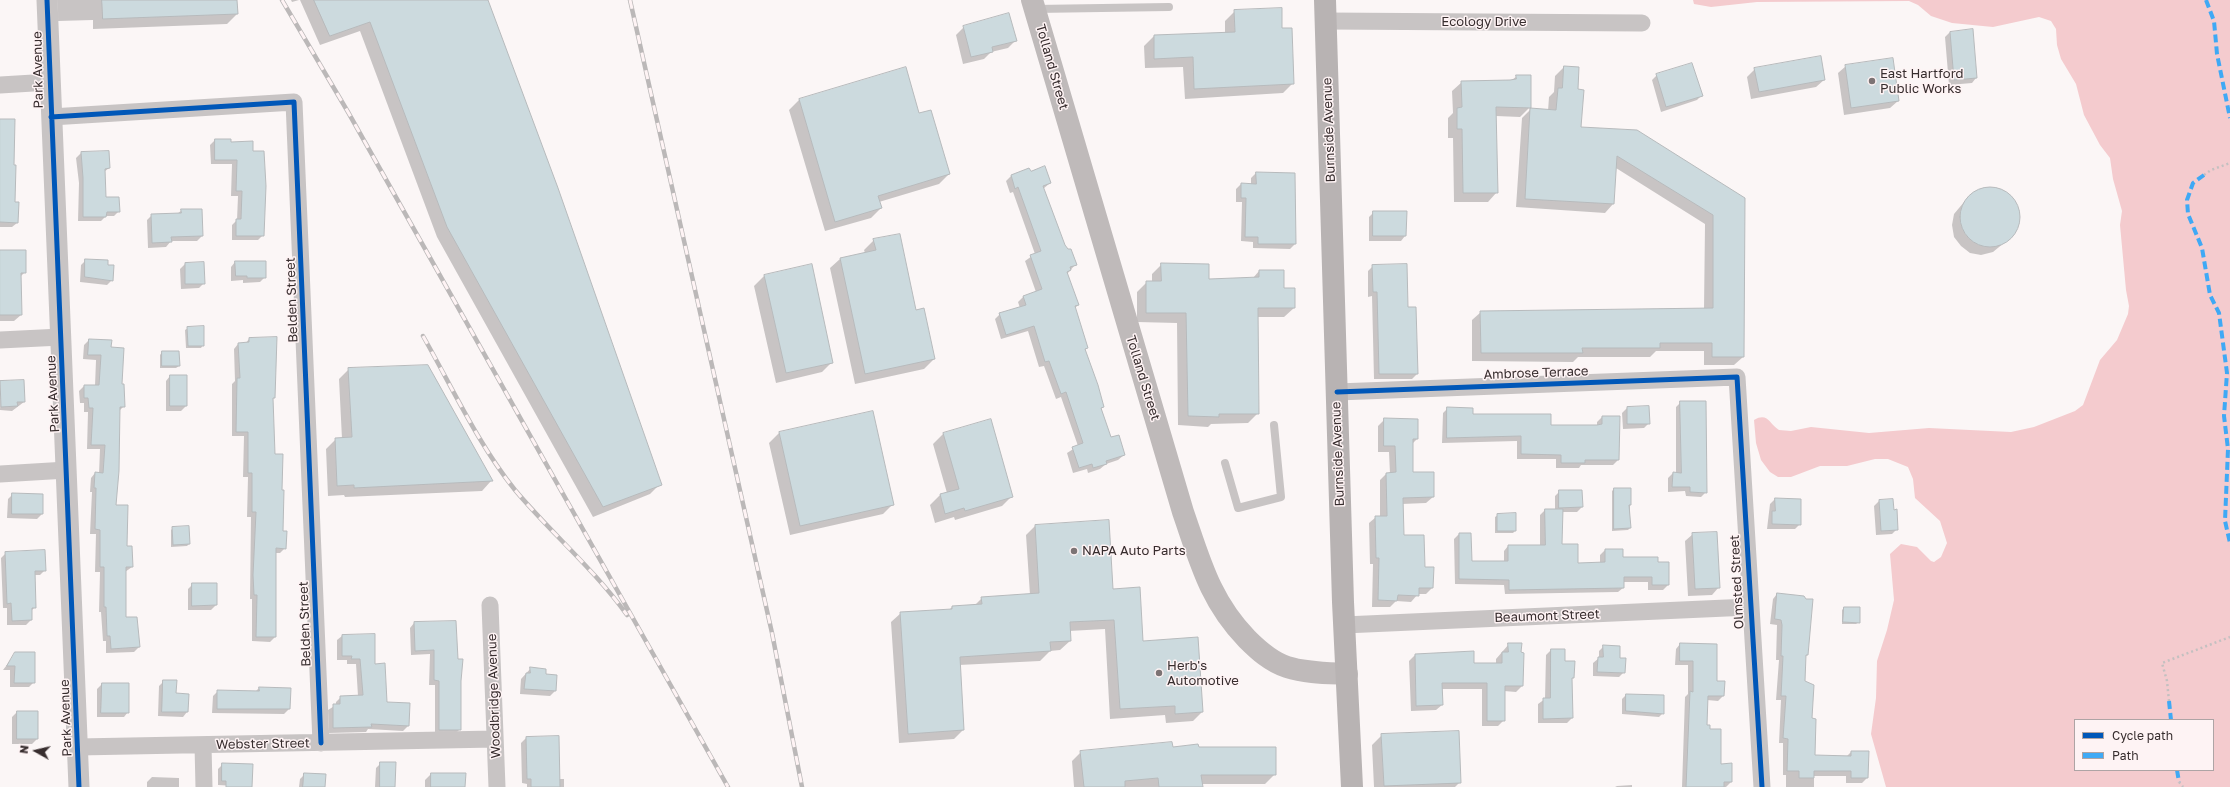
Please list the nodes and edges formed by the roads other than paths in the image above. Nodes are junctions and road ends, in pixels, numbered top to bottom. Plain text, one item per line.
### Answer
1 (47, 0) edge
2 (1033, 5) edge
3 (1169, 6) dead end
4 (1325, 10) edge
5 (1642, 23) dead end
6 (50, 82) junction
7 (0, 85) edge
8 (51, 117) junction
9 (61, 337) junction
10 (0, 340) edge
11 (1737, 376) joint
12 (1337, 392) junction
13 (1274, 425) dead end
14 (1225, 463) dead end
15 (67, 470) junction
16 (0, 474) edge
17 (490, 605) dead end
18 (1749, 607) junction
19 (1344, 624) junction
20 (1348, 674) junction
21 (495, 738) junction
22 (321, 743) junction
23 (203, 745) junction
24 (78, 747) junction
25 (78, 787) edge
26 (204, 787) edge
27 (497, 787) edge
28 (1352, 787) edge
29 (1762, 787) edge

1 - 6 street, Park Avenue
2 - 3 lane
2 - 20 main road, Tolland Street
4 - 5 street, Ecology Drive
4 - 12 main road, Burnside Avenue
6 - 7 street
6 - 8 street, Park Avenue
8 - 9 street, Park Avenue
8 - 22 street, Belden Street
9 - 10 street
9 - 15 street, Park Avenue
11 - 12 street, Ambrose Terrace
11 - 18 street, Olmsted Street
12 - 19 main road, Burnside Avenue
13 - 14 lane
15 - 16 street
15 - 24 street, Park Avenue
17 - 21 street, Woodbridge Avenue
18 - 19 street, Beaumont Street
18 - 29 street, Olmsted Street
19 - 20 main road, Burnside Avenue
20 - 28 main road, Burnside Avenue
21 - 22 street, Webster Street
21 - 27 street, Woodbridge Avenue
22 - 23 street, Webster Street
23 - 24 street, Webster Street
23 - 26 street
24 - 25 street, Park Avenue

